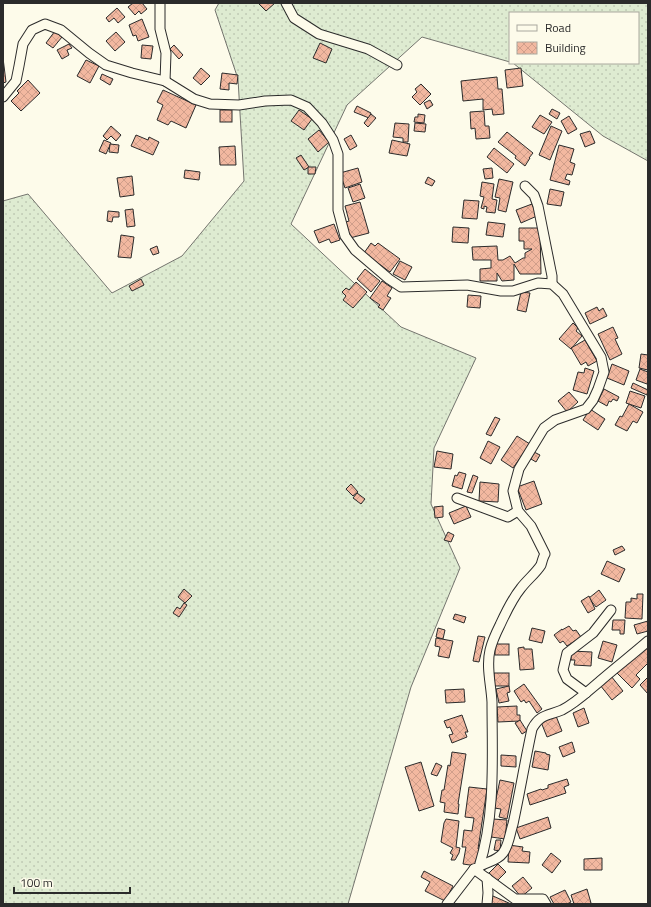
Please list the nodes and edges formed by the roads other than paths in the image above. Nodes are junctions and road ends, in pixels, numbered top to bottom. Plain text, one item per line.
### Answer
1 (160, 3) edge
2 (286, 3) edge
3 (397, 65) dead end
4 (165, 81) junction
5 (3, 97) edge
6 (525, 186) dead end
7 (552, 284) junction
8 (457, 498) dead end
9 (518, 511) junction
10 (611, 610) dead end
11 (648, 641) edge
12 (586, 693) junction
13 (477, 868) junction
14 (487, 878) junction
15 (447, 904) edge
16 (487, 904) edge
17 (546, 904) edge

1 - 4 street
2 - 3 street
4 - 5 street
4 - 7 street
6 - 7 street
7 - 9 street
8 - 9 street
9 - 13 street
10 - 12 street
11 - 12 street
12 - 13 street
13 - 14 street
13 - 15 street
14 - 16 street
14 - 17 street

